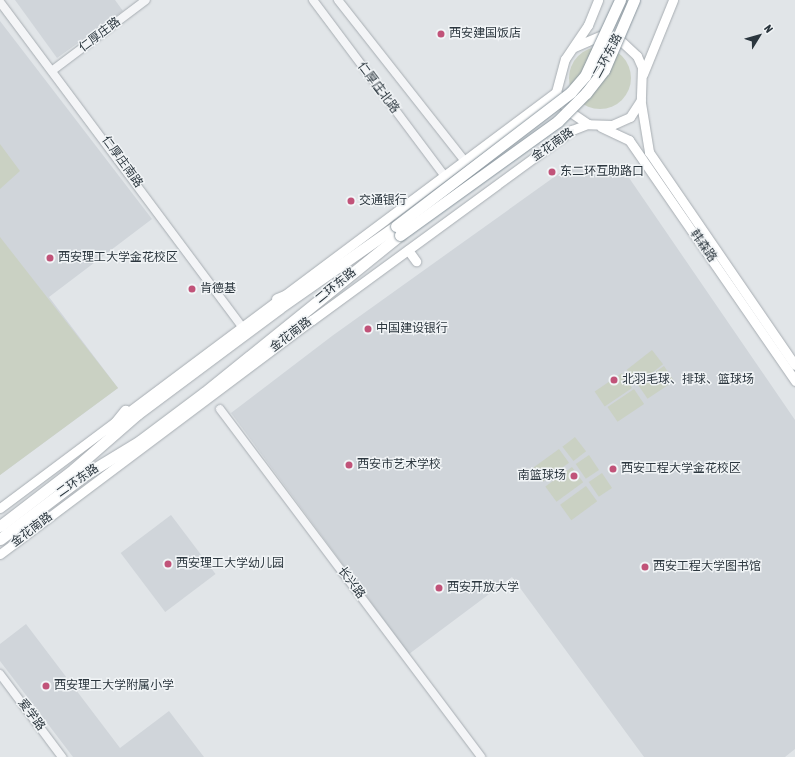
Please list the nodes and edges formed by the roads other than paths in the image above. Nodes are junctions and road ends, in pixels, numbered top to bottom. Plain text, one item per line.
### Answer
1 (146, 0) edge
2 (313, 0) edge
3 (338, 0) edge
4 (598, 0) edge
5 (620, 0) edge
6 (634, 0) edge
7 (673, 0) edge
8 (0, 2) edge
9 (574, 47) junction
10 (53, 70) junction
11 (642, 75) junction
12 (556, 92) junction
13 (641, 100) junction
14 (588, 124) junction
15 (598, 126) junction
16 (464, 160) junction
17 (444, 175) junction
18 (398, 231) junction
19 (408, 250) junction
20 (416, 261) dead end
21 (317, 282) junction
22 (277, 298) junction
23 (241, 325) junction
24 (276, 338) junction
25 (252, 365) junction
26 (795, 365) edge
27 (795, 381) edge
28 (220, 409) dead end
29 (125, 411) junction
30 (146, 444) junction
31 (94, 449) junction
32 (104, 463) junction
33 (0, 508) edge
34 (0, 526) edge
35 (0, 539) edge
36 (0, 554) edge
37 (0, 674) edge
38 (62, 757) edge
39 (481, 757) edge

1 - 10 street, 仁厚庄路
2 - 17 street, 仁厚庄北路
3 - 16 street, 仁厚庄北路
4 - 9 main road
5 - 18 highway, 二环东路, bridge
6 - 18 highway, 二环东路, bridge
7 - 11 main road
8 - 10 street, 仁厚庄南路
9 - 11 main road
9 - 12 main road
10 - 23 street, 仁厚庄南路
11 - 13 main road
12 - 14 main road
12 - 16 main road
13 - 15 main road
13 - 26 main road, 韩森路
14 - 15 main road
14 - 19 main road, 金花南路
15 - 27 main road, 韩森路
16 - 17 main road
17 - 22 main road
18 - 21 highway, 二环东路
18 - 24 highway, 二环东路
19 - 20 main road
19 - 25 main road, 金花南路
21 - 22 highway
21 - 31 highway, 二环东路
22 - 23 main road
23 - 29 main road
24 - 25 highway
24 - 32 highway, 二环东路
25 - 30 main road, 金花南路
28 - 39 street, 长兴路
29 - 31 highway
29 - 33 main road
30 - 32 highway
30 - 36 main road, 金花南路
31 - 34 highway, 二环东路
32 - 35 highway, 二环东路
37 - 38 street, 爱学路

